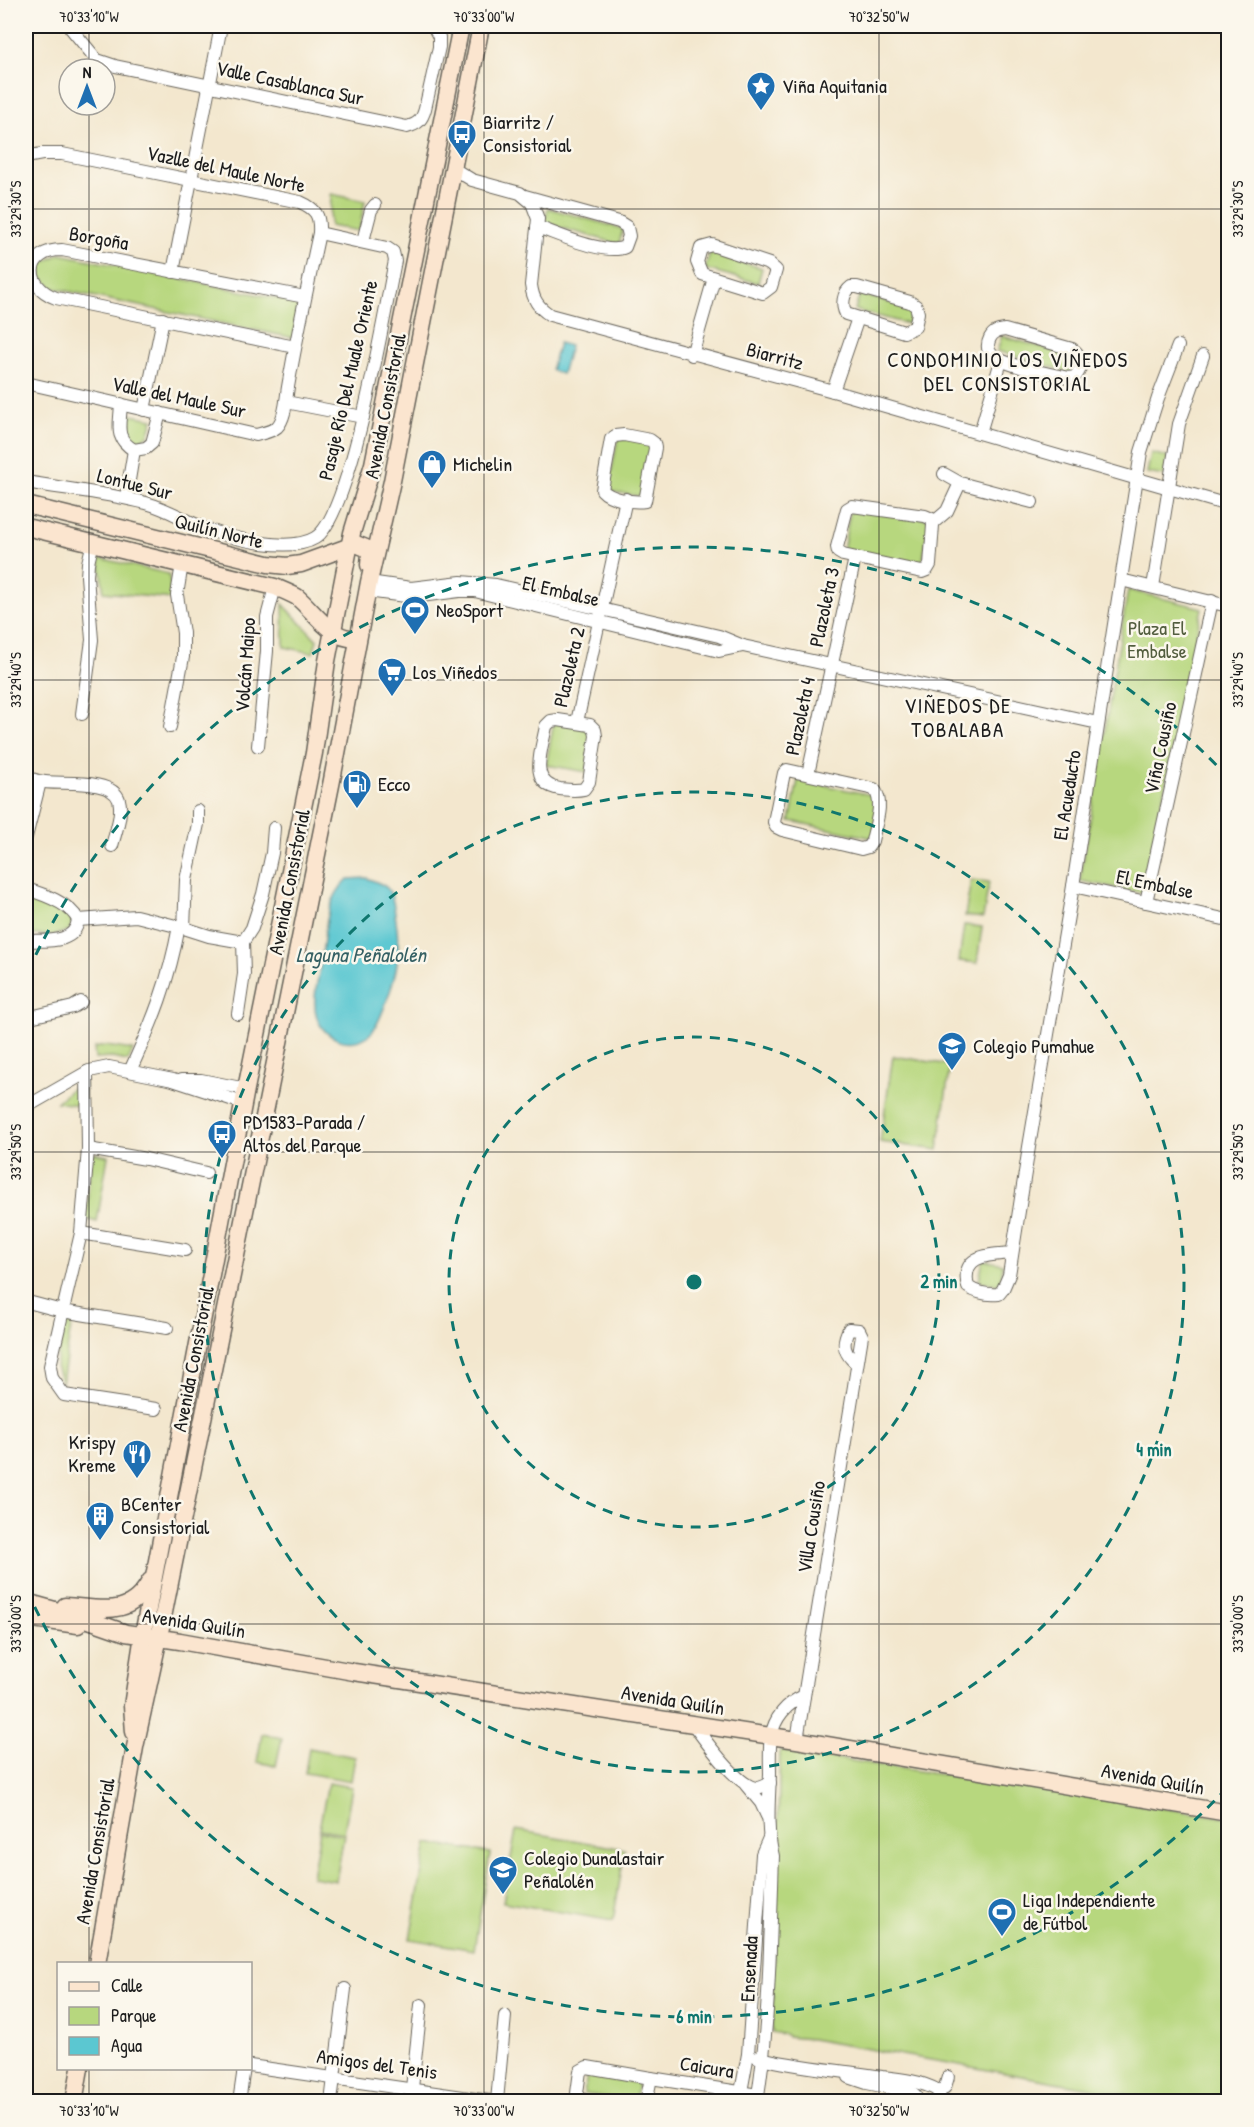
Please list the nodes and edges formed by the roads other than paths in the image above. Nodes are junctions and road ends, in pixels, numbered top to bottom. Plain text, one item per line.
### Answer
1 (69, 26) edge
2 (221, 26) edge
3 (433, 26) edge
4 (461, 26) edge
5 (481, 26) edge
6 (210, 86) junction
7 (26, 158) edge
8 (454, 169) junction
9 (190, 180) junction
10 (472, 180) junction
11 (450, 189) junction
12 (525, 196) junction
13 (375, 205) dead end
14 (537, 227) junction
15 (319, 233) junction
16 (363, 241) junction
17 (173, 272) junction
18 (714, 278) junction
19 (305, 297) junction
20 (858, 318) junction
21 (163, 319) junction
22 (1178, 346) dead end
23 (295, 347) junction
24 (692, 355) junction
25 (1203, 356) dead end
26 (1001, 361) junction
27 (26, 383) edge
28 (833, 391) junction
29 (286, 402) junction
30 (121, 404) junction
31 (144, 410) junction
32 (160, 413) junction
33 (363, 417) junction
34 (980, 433) junction
35 (134, 450) junction
36 (944, 474) dead end
37 (1137, 479) junction
38 (26, 482) edge
39 (960, 483) junction
40 (1170, 486) junction
41 (126, 498) junction
42 (626, 499) junction
43 (1032, 502) dead end
44 (26, 505) edge
45 (1228, 505) edge
46 (933, 523) junction
47 (26, 527) edge
48 (93, 542) junction
49 (267, 544) joint
50 (350, 545) junction
51 (855, 558) junction
52 (182, 564) junction
53 (1121, 580) junction
54 (275, 587) junction
55 (368, 587) junction
56 (1153, 587) junction
57 (1212, 602) junction
58 (1228, 606) edge
59 (601, 614) junction
60 (333, 631) junction
61 (358, 638) junction
62 (831, 666) junction
63 (82, 714) dead end
64 (577, 722) junction
65 (1098, 723) junction
66 (170, 727) dead end
67 (258, 746) dead end
68 (808, 774) junction
69 (26, 776) edge
70 (40, 782) junction
71 (198, 811) dead end
72 (274, 828) dead end
73 (26, 837) edge
74 (112, 846) dead end
75 (1073, 886) junction
76 (26, 889) edge
77 (1146, 902) junction
78 (78, 920) junction
79 (1228, 920) edge
80 (181, 927) junction
81 (26, 941) edge
82 (243, 942) junction
83 (275, 945) junction
84 (297, 951) junction
85 (81, 1002) dead end
86 (238, 1014) dead end
87 (26, 1018) edge
88 (130, 1071) junction
89 (87, 1072) junction
90 (244, 1096) junction
91 (26, 1107) edge
92 (88, 1149) junction
93 (206, 1173) dead end
94 (81, 1233) junction
95 (185, 1250) dead end
96 (1012, 1253) dead end
97 (28, 1302) dead end
98 (62, 1311) junction
99 (166, 1329) dead end
100 (195, 1356) junction
101 (214, 1360) junction
102 (857, 1364) dead end
103 (156, 1410) dead end
104 (185, 1412) junction
105 (203, 1418) junction
106 (155, 1569) junction
107 (32, 1603) edge
108 (26, 1618) edge
109 (112, 1629) junction
110 (151, 1636) junction
111 (804, 1696) junction
112 (693, 1724) junction
113 (771, 1736) junction
114 (797, 1740) junction
115 (770, 1783) junction
116 (747, 1785) junction
117 (1228, 1813) edge
118 (768, 1817) junction
119 (769, 1838) junction
120 (97, 1962) edge
121 (755, 1977) junction
122 (768, 1979) junction
123 (345, 1989) dead end
124 (422, 2005) dead end
125 (505, 2016) dead end
126 (748, 2054) junction
127 (763, 2058) junction
128 (252, 2066) edge
129 (80, 2070) edge
130 (244, 2070) edge
131 (334, 2077) junction
132 (948, 2077) dead end
133 (651, 2078) junction
134 (412, 2088) junction
135 (741, 2092) junction
136 (917, 2093) edge
137 (941, 2097) edge
138 (758, 2098) edge
139 (74, 2102) edge
140 (239, 2102) edge
141 (331, 2102) edge
142 (497, 2102) edge
143 (589, 2102) edge
144 (646, 2102) edge

1 - 6 street, Valle Casablanca Sur
2 - 6 street
3 - 6 street, Valle Casablanca Sur
4 - 50 main road, Avenida Consistorial
5 - 8 main road, Avenida Consistorial
6 - 9 street
7 - 9 street, Vazlle del Maule Norte
8 - 10 street
8 - 11 main road, Avenida Consistorial
9 - 15 street, Vazlle del Maule Norte
9 - 17 street
10 - 11 street
10 - 12 street
11 - 55 main road, Avenida Consistorial
12 - 14 street, Biarritz
12 - 14 street
13 - 16 street
14 - 24 street, Biarritz
15 - 16 street
15 - 19 street, Vazlle del Maule Norte
16 - 33 street, Pasaje Río Del Muale Oriente
17 - 19 street, Borgoña
17 - 21 street, Borgoña
18 - 18 street
18 - 24 street
19 - 23 street, Vazlle del Maule Norte
20 - 20 street
20 - 28 street
21 - 23 street, Borgoña
21 - 31 street
22 - 37 street, El Acueducto
23 - 29 street, Valle del Maule Sur
24 - 28 street, Biarritz
25 - 40 street
26 - 26 street
26 - 34 street
27 - 30 street, Valle del Maule Sur
28 - 34 street, Biarritz
29 - 32 street, Valle del Maule Sur
29 - 33 street
30 - 31 street, Valle del Maule Sur
30 - 35 street
31 - 32 street, Valle del Maule Sur
32 - 35 street
33 - 49 street, Pasaje Río Del Muale Oriente
34 - 37 street, Biarritz
35 - 41 street
36 - 39 street
37 - 40 street, Biarritz
37 - 53 street, El Acueducto
38 - 41 street, Lontue Sur
39 - 43 street
39 - 46 street
40 - 45 street, Biarritz
40 - 56 street
41 - 49 street, Lontue Sur
42 - 42 street
42 - 59 street, Plazoleta 2
44 - 50 main road, Quilín Norte
46 - 51 street
46 - 51 street
47 - 48 main road, Quilín Norte
48 - 52 main road, Quilín Norte
48 - 63 street
50 - 55 main road
50 - 60 main road, Avenida Consistorial
51 - 62 street, Plazoleta 3
52 - 54 main road, Quilín Norte
52 - 66 street
53 - 56 street
53 - 65 street, El Acueducto
54 - 60 main road, Quilín Norte
54 - 67 street, Volcán Maipo
55 - 59 street, El Embalse
55 - 61 main road, Avenida Consistorial
56 - 57 street
57 - 58 street
57 - 77 street, Viña Cousiño
59 - 62 street, El Embalse
59 - 64 street, Plazoleta 2
60 - 61 main road, Quilín Norte
60 - 83 main road, Avenida Consistorial
61 - 84 main road, Avenida Consistorial
62 - 65 street, El Embalse
62 - 68 street, Plazoleta 4
64 - 64 street
65 - 75 street, El Acueducto
68 - 68 street
69 - 70 street
70 - 73 street
70 - 74 street
71 - 80 street
72 - 82 street
75 - 77 street, El Embalse
75 - 96 street, El Acueducto
76 - 78 street
77 - 79 street, El Embalse
78 - 80 street
78 - 81 street
80 - 82 street
80 - 88 street
82 - 86 street
83 - 84 main road
83 - 90 main road, Avenida Consistorial
84 - 101 main road, Avenida Consistorial
85 - 87 street
88 - 89 street
88 - 90 street
89 - 91 street
89 - 92 street
90 - 100 main road, Avenida Consistorial
92 - 93 street
92 - 94 street
94 - 95 street
94 - 98 street
97 - 98 street
98 - 99 street
98 - 103 street
100 - 101 main road
100 - 104 main road, Avenida Consistorial
101 - 105 main road, Avenida Consistorial
102 - 111 street, Villa Cousiño
104 - 105 main road
104 - 106 main road, Avenida Consistorial
105 - 110 main road, Avenida Consistorial
106 - 107 main road
106 - 110 main road, Avenida Consistorial
107 - 109 main road, Avenida Quilín
108 - 109 main road, Avenida Quilín
109 - 110 main road, Avenida Quilín
110 - 112 main road, Avenida Quilín
110 - 120 main road, Avenida Consistorial
111 - 113 street
111 - 114 street, Villa Cousiño
112 - 113 main road, Avenida Quilín
112 - 116 street, Ensenada
113 - 114 main road, Avenida Quilín
113 - 115 street, Ensenada
114 - 117 main road, Avenida Quilín
115 - 116 street
115 - 118 street, Ensenada
116 - 118 street, Ensenada
118 - 119 street, Ensenada
119 - 121 street, Ensenada
119 - 122 street, Ensenada
121 - 122 street
121 - 126 street, Ensenada
122 - 127 street, Ensenada
123 - 131 street
124 - 134 street
125 - 142 street
126 - 127 street
126 - 135 street, Ensenada
127 - 136 street
127 - 138 street, Ensenada
128 - 131 street, Amigos del Tenis
129 - 139 main road
130 - 140 street
131 - 134 street, Amigos del Tenis
131 - 141 street
132 - 137 street
133 - 135 street, Caicura
133 - 143 street, Caicura
133 - 144 street, Caicura
134 - 142 street, Amigos del Tenis
135 - 138 street, Caicura
136 - 137 street

